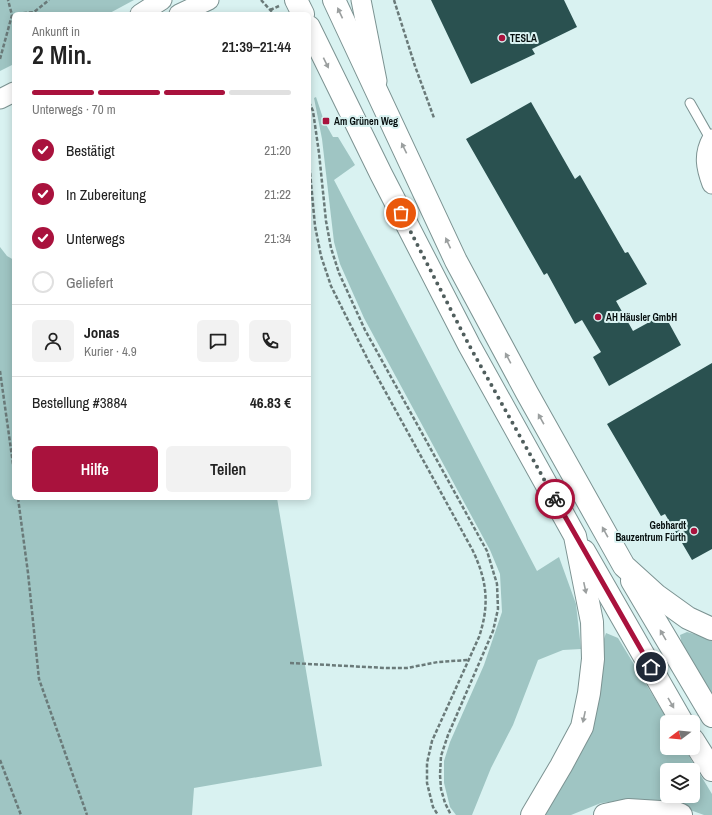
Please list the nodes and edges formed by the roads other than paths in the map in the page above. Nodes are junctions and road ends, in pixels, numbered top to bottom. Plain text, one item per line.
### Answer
1 (162, 0) edge
2 (209, 0) edge
3 (296, 0) edge
4 (334, 0) edge
5 (361, 0) edge
6 (143, 12) edge
7 (184, 12) edge
8 (302, 12) edge
9 (311, 31) edge
10 (12, 93) edge
11 (0, 99) edge
12 (380, 100) junction
13 (690, 103) dead end
14 (712, 140) edge
15 (712, 184) edge
16 (575, 536) junction
17 (624, 566) junction
18 (712, 629) edge
19 (678, 715) edge
20 (712, 716) edge
21 (700, 751) edge
22 (712, 770) edge
23 (532, 815) edge
24 (605, 815) edge
25 (681, 815) edge

1 - 6 street
2 - 7 street
3 - 8 main road
12 -> 4 main road
5 - 12 street
9 -> 16 main road
10 - 11 street
17 -> 12 main road
13 - 14 lane
14 - 15 street
16 -> 19 main road
16 -> 23 main road
17 - 18 main road
20 -> 17 main road
21 - 22 main road
24 - 25 main road

